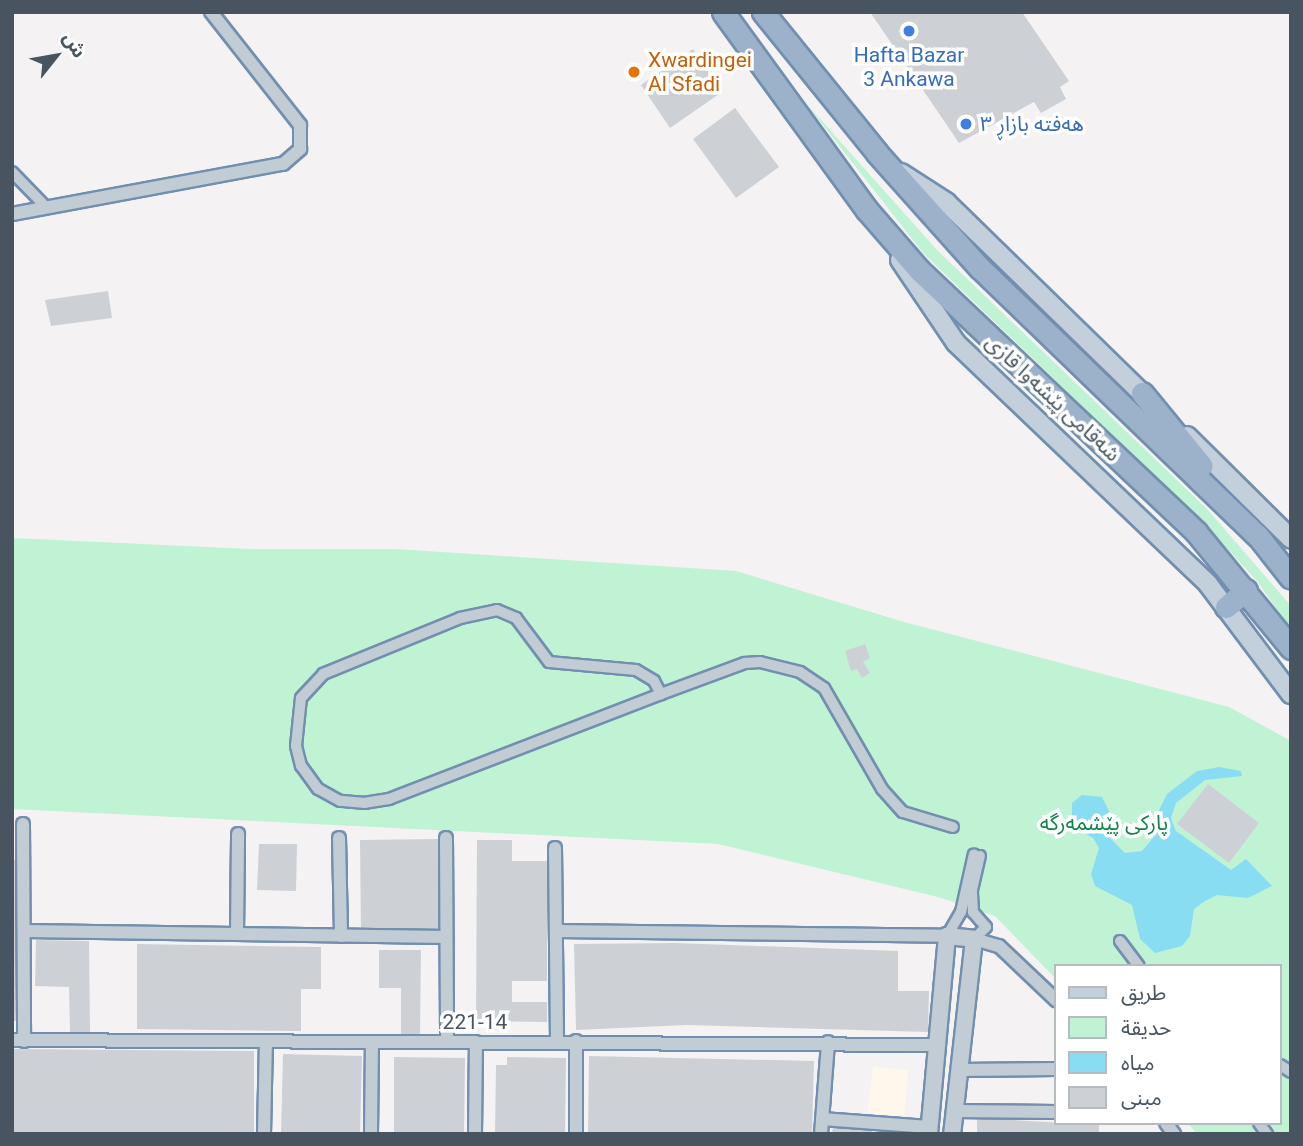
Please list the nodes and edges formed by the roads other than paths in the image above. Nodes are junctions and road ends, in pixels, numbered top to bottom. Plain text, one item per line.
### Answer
1 (211, 12) edge
2 (708, 12) edge
3 (723, 12) edge
4 (763, 12) edge
5 (780, 17) edge
6 (818, 145) junction
7 (873, 149) junction
8 (12, 172) edge
9 (46, 207) junction
10 (867, 210) junction
11 (12, 214) edge
12 (1112, 379) junction
13 (1142, 393) junction
14 (1258, 536) junction
15 (1291, 539) edge
16 (1291, 578) edge
17 (1246, 590) junction
18 (1226, 607) junction
19 (1291, 648) edge
20 (661, 694) junction
21 (1291, 694) edge
22 (23, 824) dead end
23 (953, 827) dead end
24 (238, 834) dead end
25 (339, 838) dead end
26 (446, 838) dead end
27 (555, 848) dead end
28 (25, 931) junction
29 (557, 931) junction
30 (237, 934) junction
31 (341, 936) junction
32 (947, 936) junction
33 (446, 937) junction
34 (974, 939) junction
35 (1120, 941) dead end
36 (1137, 964) edge
37 (1054, 998) edge
38 (18, 1041) edge
39 (447, 1041) junction
40 (557, 1041) junction
41 (576, 1041) junction
42 (266, 1042) junction
43 (372, 1042) junction
44 (476, 1042) junction
45 (828, 1042) junction
46 (937, 1045) junction
47 (961, 1046) junction
48 (1054, 1069) edge
49 (959, 1070) junction
50 (955, 1111) junction
51 (1054, 1112) edge
52 (822, 1119) junction
53 (929, 1131) edge
54 (264, 1134) edge
55 (371, 1134) edge
56 (475, 1134) edge
57 (576, 1134) edge
58 (821, 1134) edge
59 (953, 1134) edge

1 - 9 street
2 - 6 highway, شەقامی پێشەوا قازی
3 - 6 highway, شەقامی پێشەوا قازی
4 - 7 highway, شەقامی پێشەوا قازی
5 - 7 highway, شەقامی پێشەوا قازی
6 - 10 highway, شەقامی پێشەوا قازی
7 - 12 highway, شەقامی پێشەوا قازی
8 - 9 street
9 - 11 street
10 - 17 highway, شەقامی پێشەوا قازی
10 - 18 main road
12 - 13 main road
12 - 14 highway, شەقامی پێشەوا قازی
13 - 14 highway
13 - 15 main road
14 - 16 highway, شەقامی پێشەوا قازی
17 - 18 highway
17 - 19 highway, شەقامی پێشەوا قازی
18 - 21 main road
20 - 20 street
20 - 23 street
22 - 28 street
24 - 30 street
25 - 31 street
26 - 33 street
27 - 29 street
28 - 30 street
28 - 38 street
29 - 32 street
29 - 40 street
30 - 31 street
31 - 33 street
32 - 34 street
32 - 34 street
32 - 46 street
33 - 39 street
34 - 37 street
34 - 47 street
35 - 36 street
38 - 42 street, 221-14
39 - 43 street, 221-14
39 - 44 street, 221-14
40 - 41 street, 221-14
40 - 44 street, 221-14
41 - 45 street, 221-14
41 - 57 street
42 - 43 street, 221-14
42 - 54 street
43 - 55 street
44 - 56 street
45 - 46 street, 221-14
45 - 52 street
46 - 47 street
46 - 53 street
47 - 49 street
48 - 49 street
49 - 50 street
50 - 51 street
50 - 59 street
52 - 53 street
52 - 58 street

